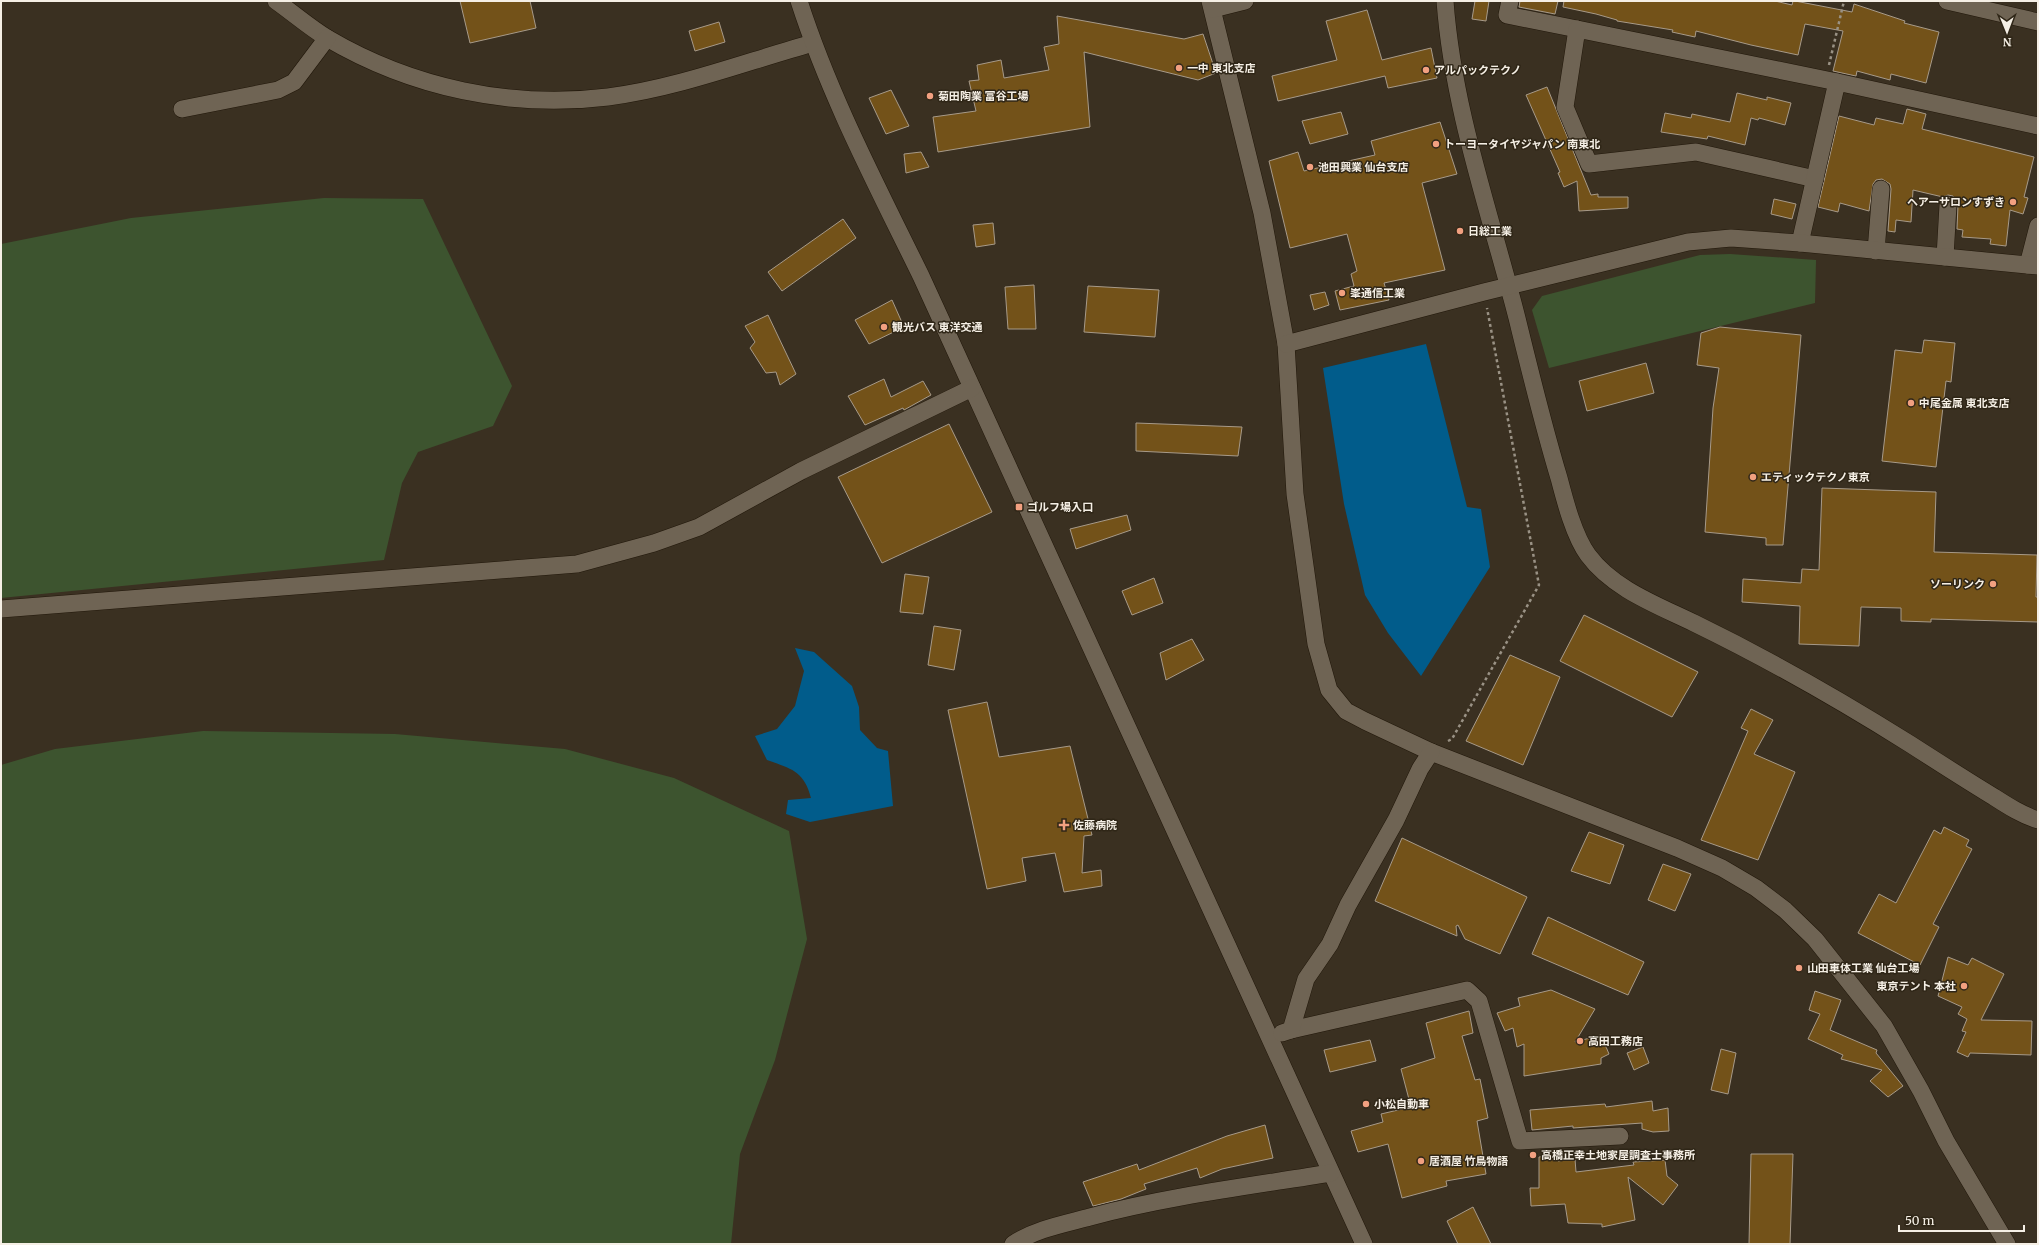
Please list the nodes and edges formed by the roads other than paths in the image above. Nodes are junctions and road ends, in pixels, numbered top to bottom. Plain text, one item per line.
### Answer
1 (276, 1) edge
2 (799, 1) edge
3 (1245, 1) edge
4 (1445, 1) edge
5 (1510, 1) edge
6 (1947, 1) edge
7 (1211, 5) edge
8 (2038, 22) edge
9 (1577, 29) junction
10 (327, 38) junction
11 (812, 43) junction
12 (1831, 80) junction
13 (182, 109) dead end
14 (2038, 126) edge
15 (1815, 179) junction
16 (1881, 188) dead end
17 (1948, 205) dead end
18 (2038, 226) edge
19 (1800, 243) junction
20 (1876, 250) junction
21 (1945, 257) junction
22 (2033, 266) edge
23 (1509, 286) junction
24 (1286, 344) junction
25 (972, 388) junction
26 (1, 609) edge
27 (1431, 752) junction
28 (2038, 820) edge
29 (1291, 1030) junction
30 (1269, 1038) junction
31 (1620, 1136) dead end
32 (1331, 1173) junction
33 (1013, 1244) edge
34 (1364, 1244) edge
35 (2007, 1244) edge

1 - 10 street
2 - 11 street
3 - 7 street
4 - 23 street
5 - 9 street
6 - 8 street
7 - 24 street
9 - 12 street
9 - 15 street
10 - 11 street
10 - 13 street
11 - 25 street
12 - 14 street
12 - 15 street
15 - 19 street
16 - 20 street
17 - 21 street
18 - 22 street
19 - 20 street
19 - 23 street
20 - 21 street
21 - 22 street
23 - 24 street
23 - 28 street
24 - 27 street
25 - 26 street
25 - 30 street
27 - 29 street
27 - 35 street
29 - 30 street
29 - 31 street
30 - 32 street
32 - 33 street
32 - 34 street

